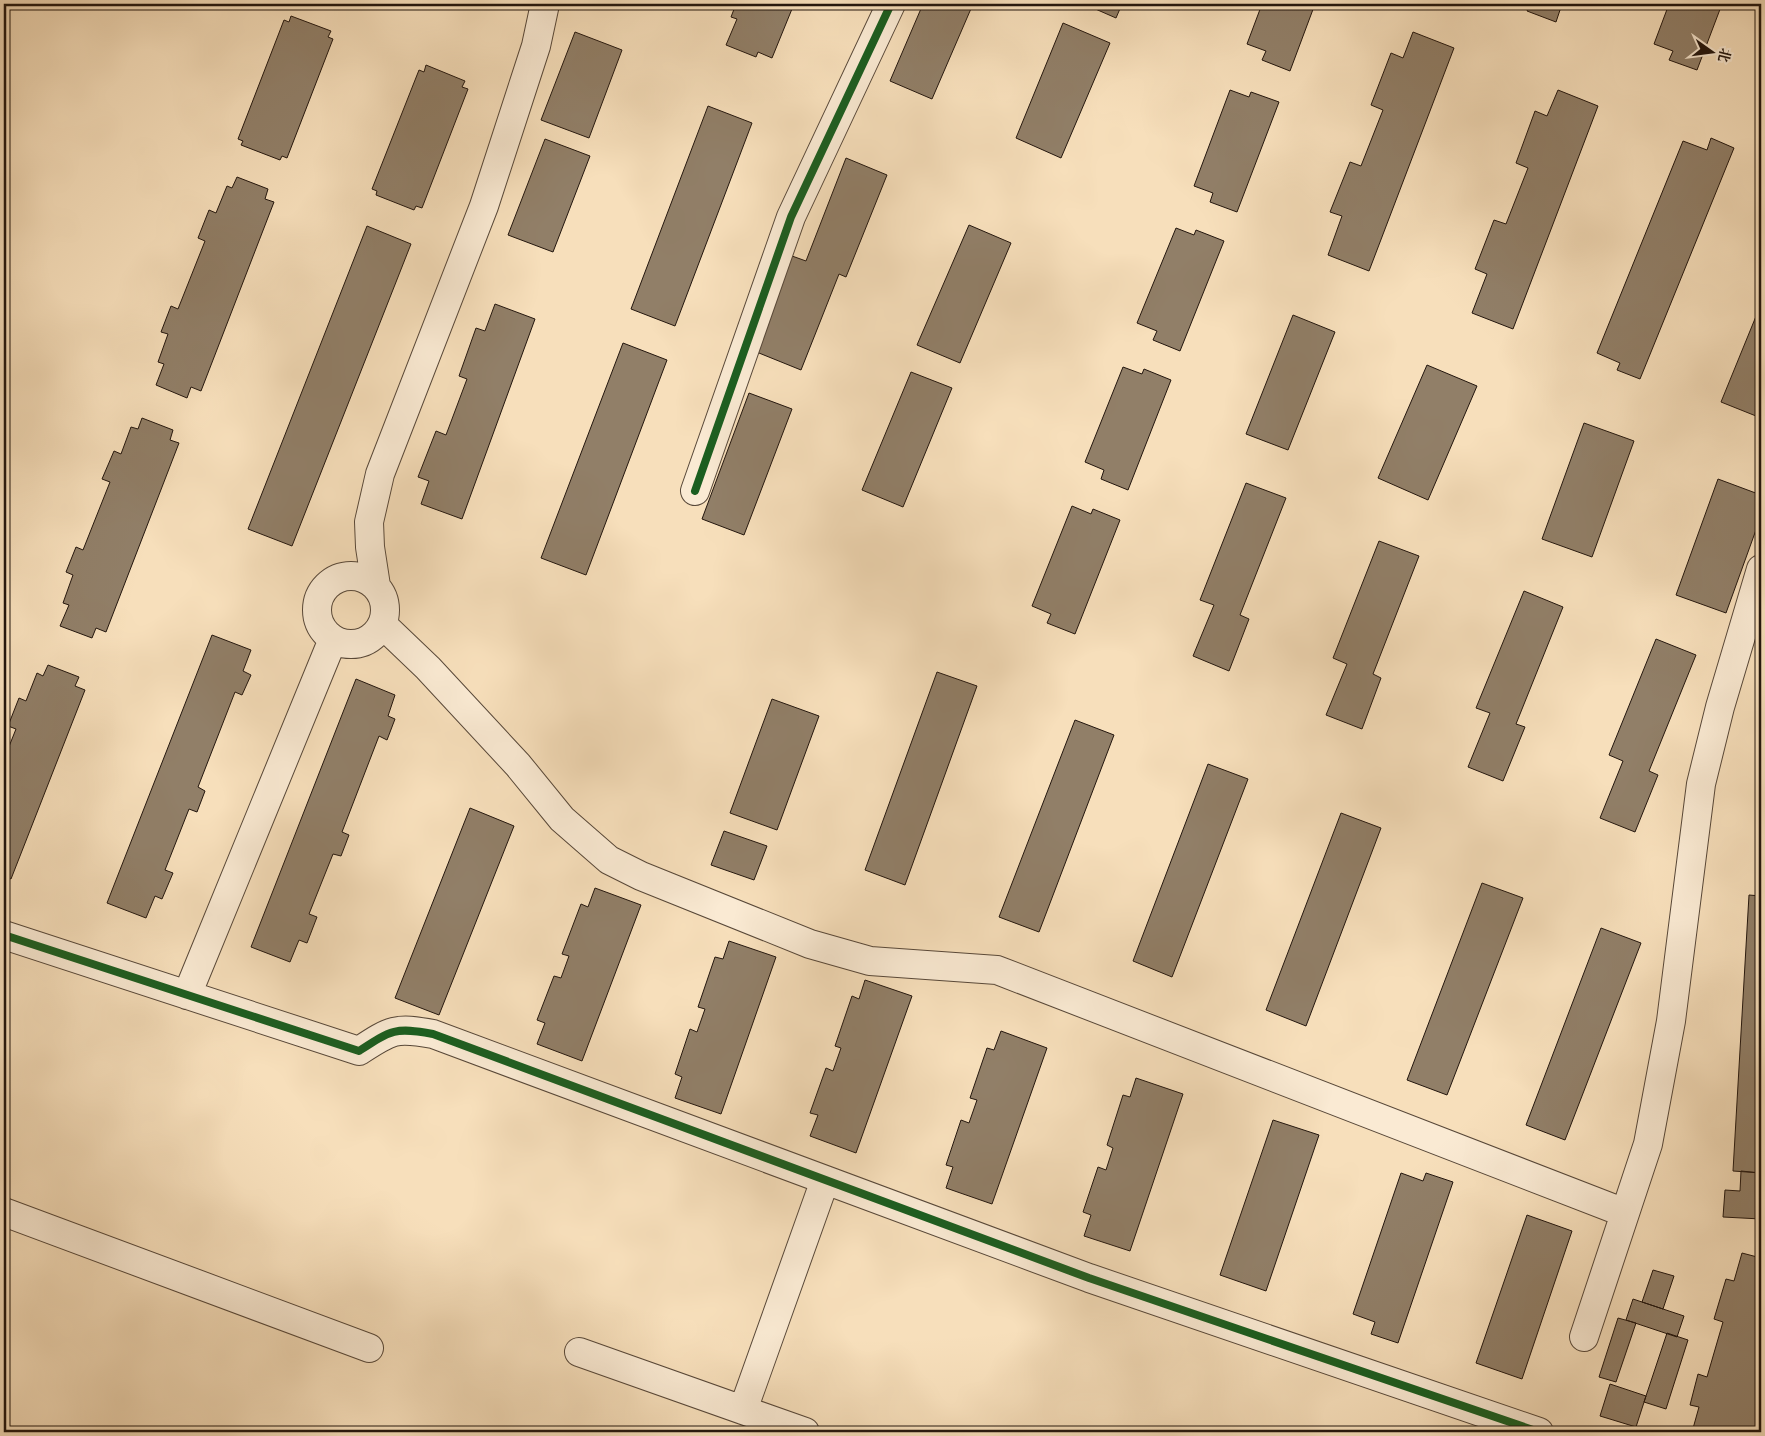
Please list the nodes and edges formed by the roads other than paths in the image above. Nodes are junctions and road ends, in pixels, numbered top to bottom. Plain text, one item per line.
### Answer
1 (545, 4) edge
2 (891, 4) edge
3 (695, 491) dead end
4 (1761, 569) edge
5 (376, 586) junction
6 (382, 624) junction
7 (334, 639) junction
8 (4, 935) edge
9 (187, 995) junction
10 (825, 1180) junction
11 (4, 1212) edge
12 (1625, 1213) junction
13 (1584, 1338) dead end
14 (369, 1348) dead end
15 (579, 1352) dead end
16 (743, 1410) junction
17 (805, 1432) edge
18 (1539, 1432) edge

1 - 5 street
2 - 3 street
4 - 12 street
5 - 6 street
5 - 7 street
6 - 7 street
6 - 12 street
7 - 9 street
8 - 9 street
9 - 10 street
10 - 16 street
10 - 18 street
11 - 14 street
12 - 13 street
15 - 16 street
16 - 17 street

